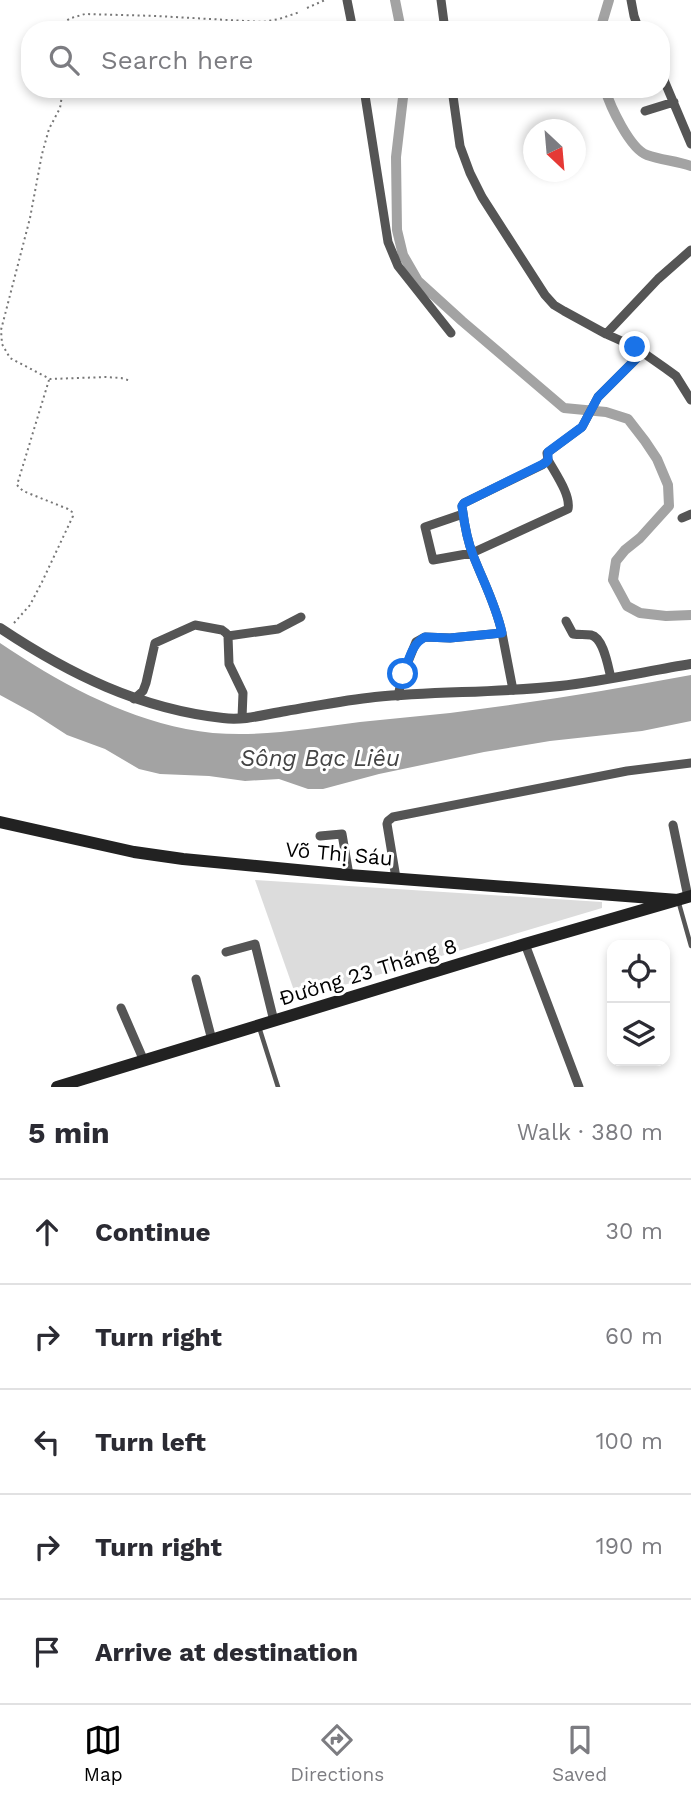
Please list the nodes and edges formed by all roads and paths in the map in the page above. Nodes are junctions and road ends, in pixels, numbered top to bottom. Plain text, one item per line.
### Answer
1 (325, 0) edge
2 (347, 0) edge
3 (441, 0) edge
4 (631, 0) edge
5 (307, 8) dead end
6 (300, 12) dead end
7 (66, 21) edge
8 (245, 21) edge
9 (268, 21) edge
10 (351, 21) edge
11 (444, 21) edge
12 (636, 21) edge
13 (670, 93) edge
14 (62, 98) edge
15 (365, 98) edge
16 (453, 98) edge
17 (674, 102) junction
18 (645, 111) dead end
19 (691, 144) edge
20 (691, 250) edge
21 (451, 333) dead end
22 (606, 334) junction
23 (643, 352) junction
24 (50, 379) junction
25 (131, 381) dead end
26 (691, 400) edge
27 (548, 460) junction
28 (463, 514) junction
29 (472, 553) junction
30 (301, 617) dead end
31 (566, 621) dead end
32 (4, 630) edge
33 (502, 633) junction
34 (228, 636) junction
35 (691, 664) edge
36 (611, 678) junction
37 (513, 690) junction
38 (398, 696) junction
39 (134, 699) junction
40 (242, 718) junction
41 (691, 762) edge
42 (0, 822) edge
43 (673, 825) dead end
44 (320, 835) dead end
45 (349, 874) junction
46 (396, 878) junction
47 (620, 895) junction
48 (686, 897) edge
49 (621, 916) junction
50 (525, 944) junction
51 (691, 946) edge
52 (226, 952) dead end
53 (196, 979) dead end
54 (121, 1008) dead end
55 (274, 1021) junction
56 (258, 1026) junction
57 (212, 1040) junction
58 (144, 1060) junction
59 (57, 1087) edge
60 (278, 1087) edge
61 (579, 1087) edge

1 - 5 path
2 - 10 street
3 - 11 street
4 - 12 street
6 - 9 path
7 - 8 path
13 - 17 street
14 - 24 path
15 - 21 street
16 - 22 street
17 - 18 street
17 - 19 street
20 - 22 street
22 - 23 street
23 - 26 street
23 - 27 street
24 - 25 path
24 - 32 path
27 - 28 street
27 - 29 street
28 - 29 street
28 - 29 street
29 - 33 street
30 - 34 street
31 - 36 street
32 - 39 street
33 - 37 street
33 - 38 street
34 - 39 street
34 - 40 street
35 - 36 street
36 - 37 street
37 - 38 street
38 - 40 street
39 - 40 street
41 - 46 street
42 - 45 main road, Võ Thị Sáu
43 - 48 street
44 - 45 street
45 - 46 main road, Võ Thị Sáu
46 - 47 main road, Võ Thị Sáu
47 - 48 main road, Võ Thị Sáu
47 - 49 street
48 - 49 main road, Đường 23 Tháng 8
48 - 51 lane
49 - 50 main road, Đường 23 Tháng 8
50 - 55 main road, Đường 23 Tháng 8
50 - 61 street
52 - 55 street
53 - 57 street
54 - 58 street
55 - 56 main road, Đường 23 Tháng 8
56 - 57 main road, Đường 23 Tháng 8
56 - 60 lane
57 - 58 main road, Đường 23 Tháng 8
58 - 59 main road, Đường 23 Tháng 8

